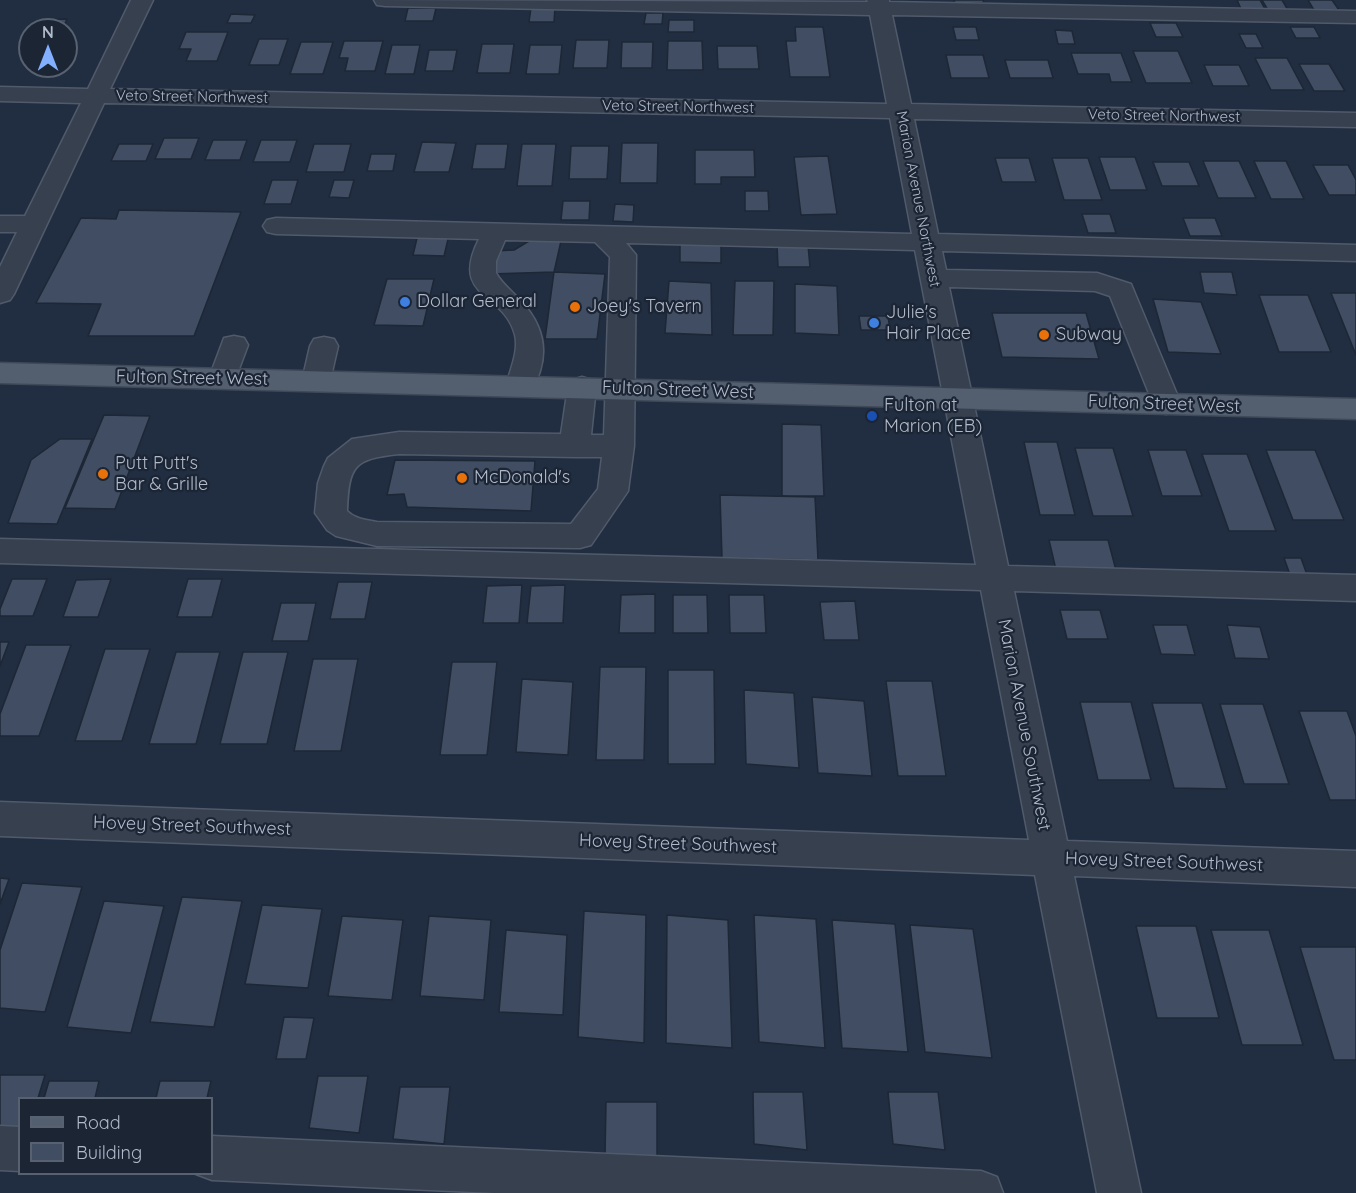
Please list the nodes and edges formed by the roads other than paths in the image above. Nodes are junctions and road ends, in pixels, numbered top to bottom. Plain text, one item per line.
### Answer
1 (142, 0) edge
2 (385, 0) edge
3 (879, 5) edge
4 (1356, 17) edge
5 (0, 94) edge
6 (96, 96) junction
7 (901, 111) junction
8 (1356, 120) edge
9 (0, 224) edge
10 (34, 224) junction
11 (276, 226) dead end
12 (496, 231) junction
13 (601, 233) junction
14 (926, 240) junction
15 (1356, 253) edge
16 (934, 278) junction
17 (0, 294) edge
18 (234, 345) dead end
19 (324, 346) dead end
20 (0, 373) edge
21 (223, 378) junction
22 (316, 381) junction
23 (520, 386) junction
24 (582, 387) junction
25 (620, 388) junction
26 (957, 399) junction
27 (1166, 404) junction
28 (1356, 409) edge
29 (575, 446) junction
30 (619, 446) junction
31 (0, 551) edge
32 (996, 578) junction
33 (1356, 588) edge
34 (0, 819) edge
35 (1049, 857) junction
36 (1356, 869) edge
37 (0, 1148) edge
38 (18, 1149) edge
39 (213, 1158) edge
40 (981, 1193) edge
41 (1119, 1193) edge

1 - 6 street
2 - 3 street
3 - 4 street
3 - 7 street, Marion Avenue Northwest
5 - 6 street, Veto Street Northwest
6 - 7 street, Veto Street Northwest
6 - 10 street
7 - 8 street, Veto Street Northwest
7 - 14 street, Marion Avenue Northwest
9 - 10 street
10 - 17 street
11 - 12 street
12 - 13 street
12 - 23 street
13 - 14 street
13 - 25 street
14 - 15 street
14 - 16 street, Marion Avenue Northwest
16 - 26 street, Marion Avenue Northwest
16 - 27 street
18 - 21 street
19 - 22 street
20 - 21 main road, Fulton Street West
21 - 22 main road, Fulton Street West
22 - 23 main road, Fulton Street West
23 - 24 main road, Fulton Street West
24 - 25 main road, Fulton Street West
24 - 29 street
25 - 26 main road, Fulton Street West
25 - 30 street
26 - 27 main road, Fulton Street West
26 - 32 street, Marion Avenue Southwest
27 - 28 main road, Fulton Street West
29 - 30 street
29 - 30 street
31 - 32 street
32 - 33 street
32 - 35 street, Marion Avenue Southwest
34 - 35 street, Hovey Street Southwest
35 - 36 street, Hovey Street Southwest
35 - 41 street, Marion Avenue Southwest
37 - 38 street
39 - 40 street

